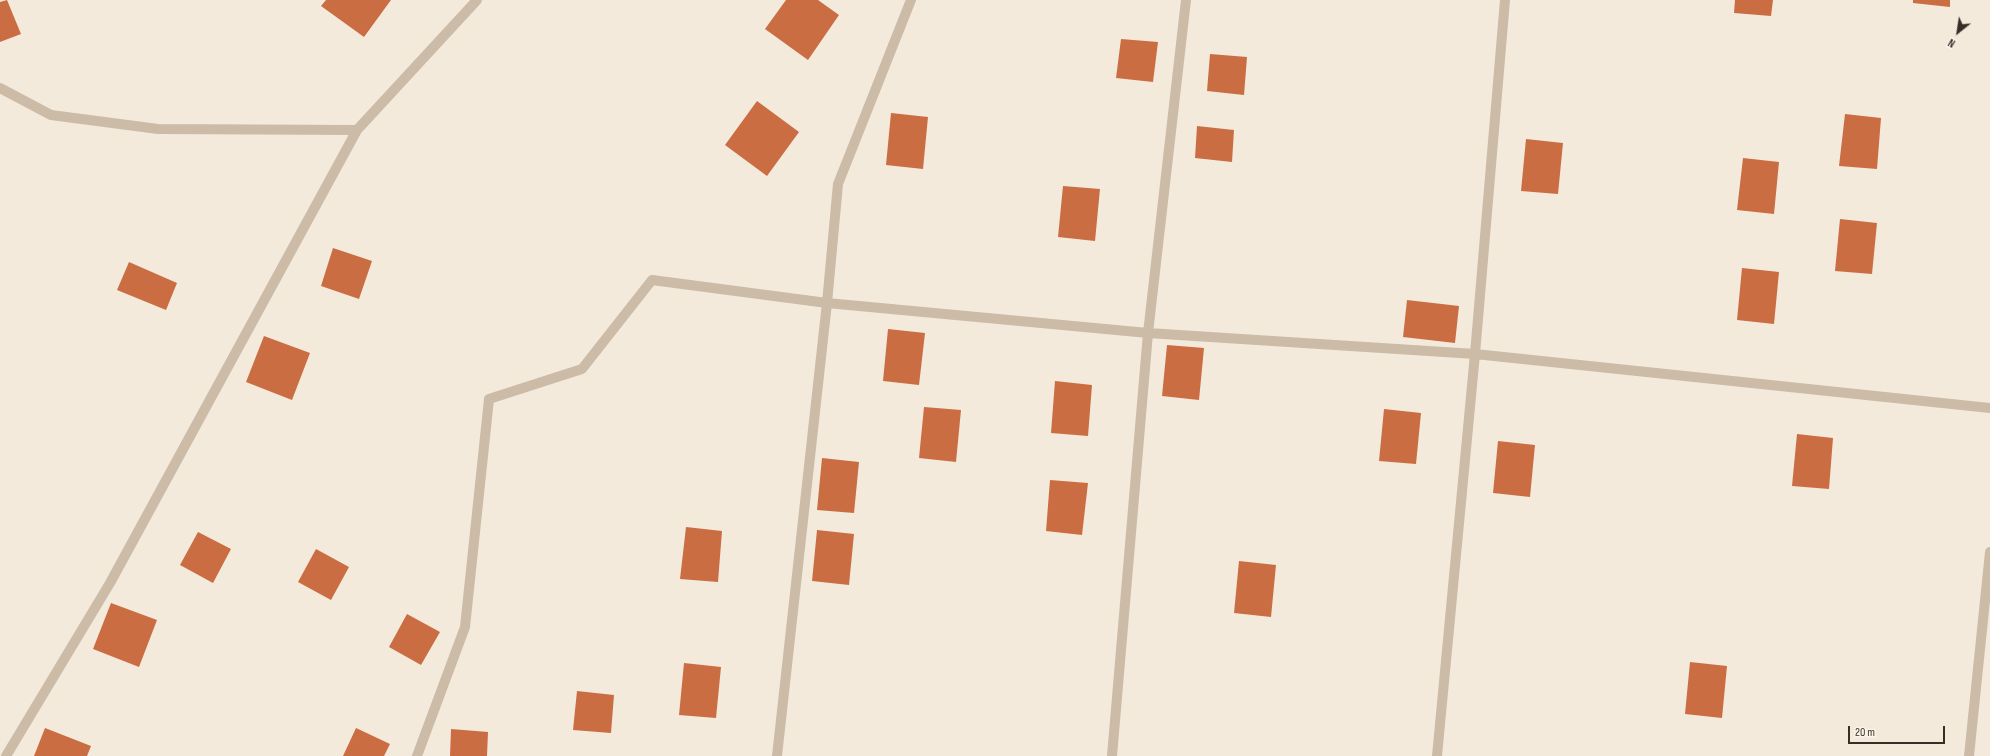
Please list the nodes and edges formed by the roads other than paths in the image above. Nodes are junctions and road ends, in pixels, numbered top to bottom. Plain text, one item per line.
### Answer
1 (477, 0) edge
2 (911, 0) edge
3 (1186, 0) edge
4 (1505, 0) edge
5 (0, 88) edge
6 (357, 130) junction
7 (827, 303) junction
8 (1148, 332) junction
9 (1475, 354) junction
10 (1990, 408) edge
11 (1990, 552) edge
12 (6, 756) edge
13 (417, 756) edge
14 (777, 756) edge
15 (1112, 756) edge
16 (1436, 756) edge
17 (1969, 756) edge

1 - 6 street
2 - 7 street
3 - 8 street
4 - 9 street
5 - 6 street
6 - 12 street
7 - 8 street
7 - 13 street
7 - 14 street
8 - 9 street
8 - 15 street
9 - 10 street
9 - 16 street
11 - 17 street

